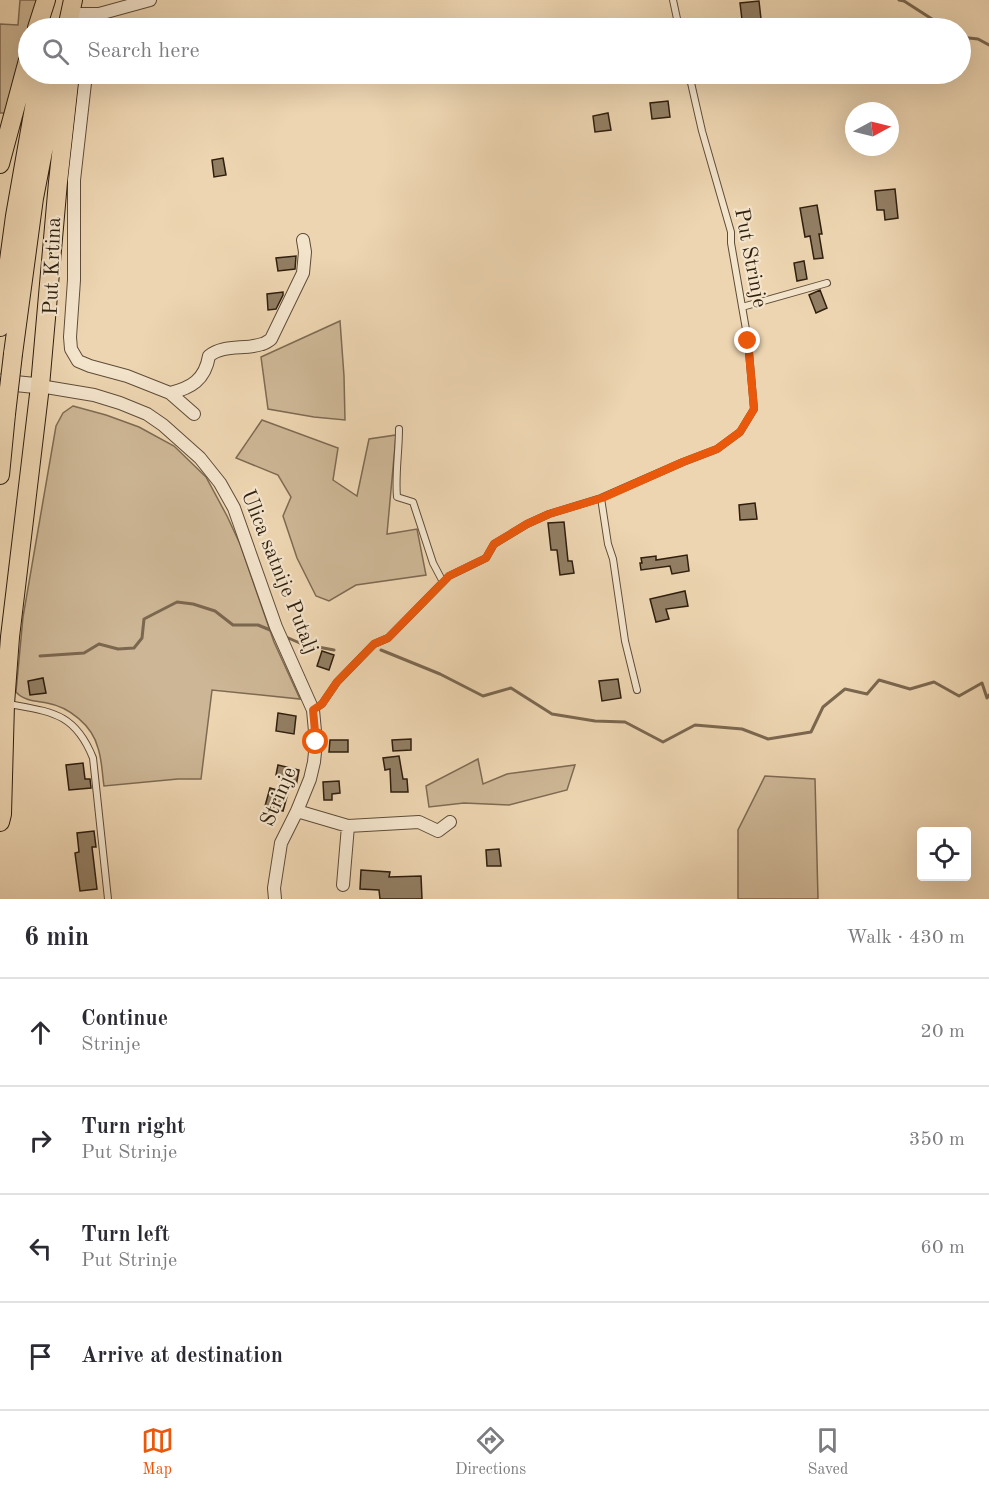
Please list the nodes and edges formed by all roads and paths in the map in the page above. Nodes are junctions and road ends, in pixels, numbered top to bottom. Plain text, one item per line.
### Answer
1 (46, 0) edge
2 (56, 0) edge
3 (150, 0) edge
4 (673, 0) edge
5 (78, 11) edge
6 (99, 14) junction
7 (40, 18) edge
8 (52, 18) edge
9 (98, 18) edge
10 (676, 18) edge
11 (22, 84) edge
12 (38, 84) edge
13 (56, 84) edge
14 (69, 84) edge
15 (85, 84) edge
16 (690, 84) edge
17 (0, 164) edge
18 (303, 240) dead end
19 (827, 283) dead end
20 (742, 307) junction
21 (0, 327) edge
22 (0, 382) edge
23 (40, 386) junction
24 (170, 393) junction
25 (194, 414) dead end
26 (399, 429) dead end
27 (0, 475) edge
28 (602, 498) junction
29 (443, 582) junction
30 (637, 690) dead end
31 (5, 704) junction
32 (313, 710) junction
33 (297, 811) junction
34 (0, 822) edge
35 (450, 822) dead end
36 (348, 826) junction
37 (343, 885) dead end
38 (108, 899) edge
39 (275, 899) edge

1 - 7 main road
2 - 8 main road
3 - 6 street
4 - 10 lane
5 - 6 street
6 - 9 street
11 - 17 main road
12 - 21 main road
13 - 27 main road, bridge
14 - 23 main road
15 - 24 street, Put Krtina
16 - 20 lane, Put Strinje
18 - 24 street
19 - 20 lane
20 - 28 lane, Put Strinje
22 - 23 street, Ulica satnije Putalj
23 - 31 main road
23 - 32 street, Ulica satnije Putalj
24 - 25 street, Put Krtina
26 - 29 lane
28 - 29 lane, Put Strinje
28 - 30 lane
29 - 32 lane, Put Strinje
31 - 34 main road
31 - 38 lane
32 - 33 street, Strinje
33 - 36 street
33 - 39 street, Strinje
35 - 36 street
36 - 37 street

